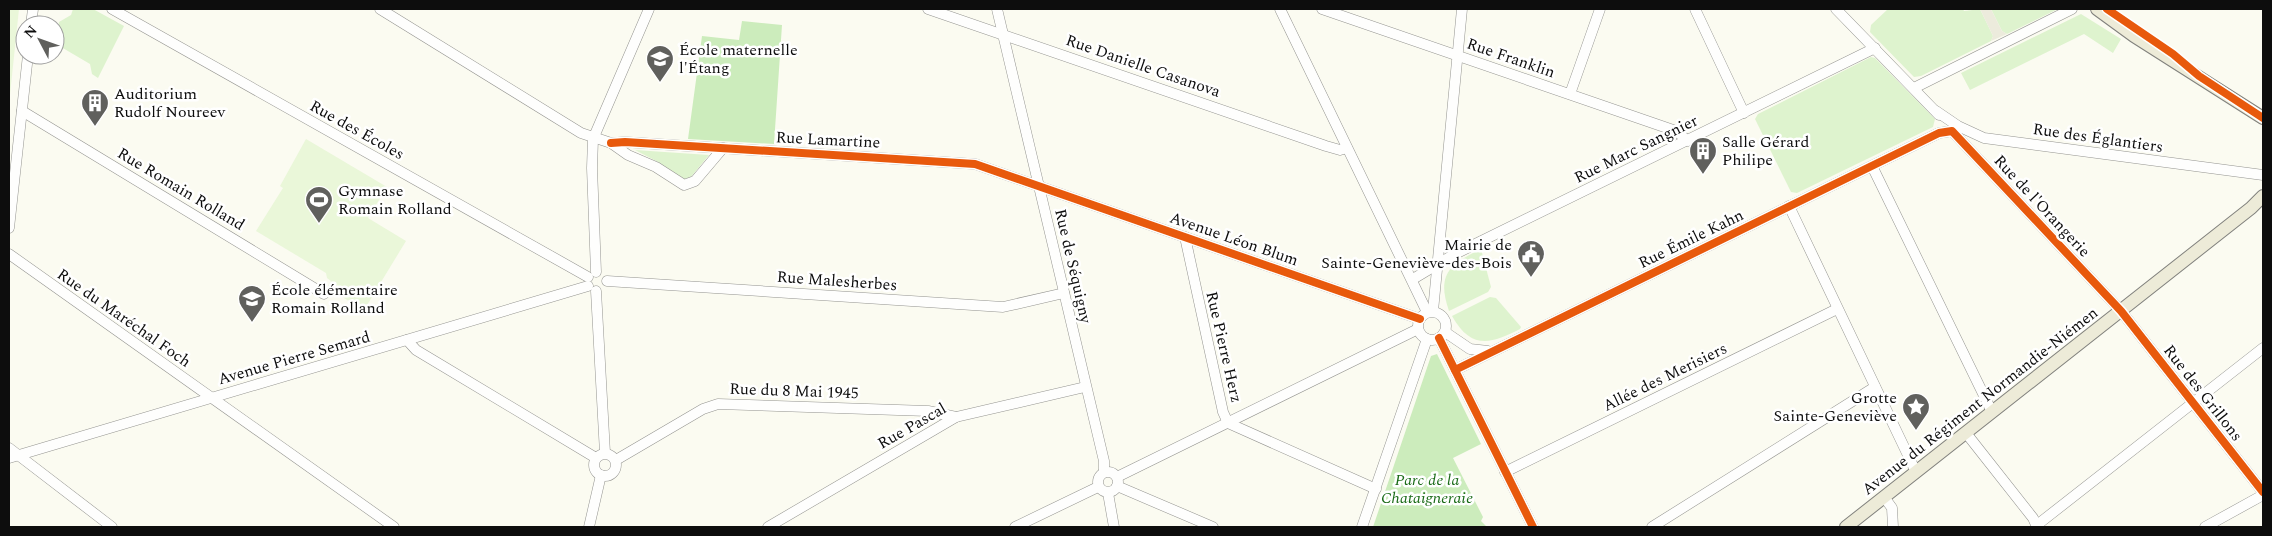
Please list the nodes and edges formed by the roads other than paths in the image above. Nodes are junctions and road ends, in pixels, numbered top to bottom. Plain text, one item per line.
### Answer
1 (112, 9) edge
2 (380, 9) edge
3 (649, 9) edge
4 (928, 9) edge
5 (998, 9) edge
6 (1280, 9) edge
7 (1322, 9) edge
8 (1462, 9) edge
9 (1600, 9) edge
10 (1695, 9) edge
11 (1836, 9) edge
12 (2072, 9) edge
13 (2097, 9) edge
14 (2107, 9) edge
15 (1003, 34) junction
16 (1875, 48) junction
17 (1457, 56) junction
18 (27, 65) edge
19 (2199, 76) junction
20 (1914, 88) junction
21 (1570, 94) junction
22 (22, 111) junction
23 (1936, 111) junction
24 (1744, 113) junction
25 (2263, 118) edge
26 (1939, 133) junction
27 (1970, 133) junction
28 (593, 139) junction
29 (1688, 141) junction
30 (611, 143) junction
31 (1964, 143) junction
32 (723, 148) junction
33 (1347, 148) junction
34 (1872, 166) junction
35 (2263, 176) edge
36 (1040, 186) junction
37 (2263, 196) edge
38 (2263, 201) edge
39 (1789, 206) junction
40 (2251, 208) junction
41 (9, 228) edge
42 (1185, 237) junction
43 (9, 254) edge
44 (1438, 264) junction
45 (1413, 280) junction
46 (606, 281) junction
47 (592, 282) junction
48 (1064, 293) junction
49 (324, 294) dead end
50 (1837, 309) junction
51 (2121, 311) junction
52 (1424, 318) junction
53 (1442, 335) junction
54 (1427, 339) junction
55 (407, 340) junction
56 (2263, 348) edge
57 (1494, 351) junction
58 (1455, 370) junction
59 (1085, 387) junction
60 (1874, 387) junction
61 (212, 398) junction
62 (2193, 403) junction
63 (1992, 412) junction
64 (956, 417) junction
65 (1228, 423) junction
66 (1966, 433) junction
67 (9, 448) edge
68 (600, 456) junction
69 (14, 457) edge
70 (616, 460) junction
71 (1104, 472) junction
72 (1505, 472) junction
73 (1916, 472) junction
74 (601, 475) junction
75 (1117, 482) junction
76 (1098, 487) junction
77 (1376, 489) junction
78 (1108, 493) junction
79 (2263, 494) edge
80 (1884, 498) junction
81 (2037, 526) edge
82 (112, 527) edge
83 (394, 527) edge
84 (589, 527) edge
85 (768, 527) edge
86 (1015, 527) edge
87 (1114, 527) edge
88 (1212, 527) edge
89 (1362, 527) edge
90 (1533, 527) edge
91 (1652, 527) edge
92 (1846, 527) edge
93 (1893, 527) edge
94 (2205, 527) edge

1 - 47 street, Rue des Écoles
2 - 28 street, Rue Lamartine
3 - 28 street
4 - 15 street, Rue Danielle Casanova
5 - 15 street, Rue de Séquigny
6 - 33 street
7 - 17 street, Rue Franklin
8 - 17 street
9 - 21 street
10 - 24 street
11 - 16 street
12 - 20 street
13 - 19 main road
14 - 19 main road
15 - 33 street, Rue Danielle Casanova
15 - 36 street, Rue de Séquigny
16 - 20 street
16 - 24 street, Rue Marc Sangnier
17 - 21 street, Rue Franklin
17 - 44 street
18 - 22 street
19 - 25 main road
20 - 23 street
21 - 29 street, Rue Franklin
22 - 41 street
22 - 49 street, Rue Romain Rolland
23 - 26 street
23 - 27 street, Rue des Églantiers
24 - 29 street, Rue Marc Sangnier
26 - 31 street, Rue de l'Orangerie
26 - 34 street, Rue Émile Kahn
27 - 31 street
27 - 35 street, Rue des Églantiers
28 - 30 street, Rue Lamartine
28 - 47 street
29 - 44 street, Rue Marc Sangnier
30 - 32 street, Rue Lamartine
30 - 32 street, Rue Lamartine
31 - 51 street, Rue de l'Orangerie
32 - 36 street, Rue Lamartine
33 - 45 street
34 - 39 street, Rue Émile Kahn
34 - 63 street
36 - 42 street, Avenue Léon Blum
36 - 48 street, Rue de Séquigny
37 - 40 main road, Avenue du Régiment Normandie-Niémen
38 - 40 main road, Avenue du Régiment Normandie-Niémen
39 - 50 street
39 - 57 street, Rue Émile Kahn
40 - 51 main road, Avenue du Régiment Normandie-Niémen
42 - 52 street, Avenue Léon Blum
42 - 65 street, Rue Pierre Herz
43 - 61 street, Rue du Maréchal Foch
44 - 45 street, Rue Marc Sangnier
44 - 52 street
45 - 52 street
46 - 47 street, Rue des Écoles
46 - 47 street
46 - 48 street, Rue Malesherbes
47 - 55 street, Avenue Pierre Semard
47 - 68 street
48 - 59 street, Rue de Séquigny
50 - 60 street
50 - 72 street, Allée des Merisiers
51 - 62 street, Rue des Grillons
51 - 63 main road, Avenue du Régiment Normandie-Niémen
52 - 53 street
52 - 54 street
52 - 65 street
53 - 54 street
53 - 57 street
53 - 58 street
54 - 77 street
55 - 61 street, Avenue Pierre Semard
55 - 68 street
56 - 62 street
57 - 58 street, Rue Émile Kahn
58 - 72 street
59 - 64 street, Rue Pascal
59 - 71 street, Rue de Séquigny
60 - 73 street
60 - 91 street
61 - 69 street, Avenue Pierre Semard
61 - 83 street, Rue du Maréchal Foch
62 - 79 street, Rue des Grillons
62 - 81 street
63 - 66 main road, Avenue du Régiment Normandie-Niémen
64 - 70 street, Rue du 8 Mai 1945
64 - 85 street, Rue Pascal
65 - 75 street
65 - 77 street, Rue Pierre Herz
66 - 73 main road, Avenue du Régiment Normandie-Niémen
66 - 81 street
67 - 69 street
68 - 70 street
68 - 74 street
69 - 82 street
70 - 74 street
71 - 75 street
71 - 76 street
72 - 90 street
73 - 80 main road, Avenue du Régiment Normandie-Niémen
74 - 84 street
75 - 78 street
75 - 88 street
76 - 78 street
76 - 86 street
77 - 89 street
78 - 87 street
79 - 94 street
80 - 92 main road, Avenue du Régiment Normandie-Niémen
80 - 93 street

